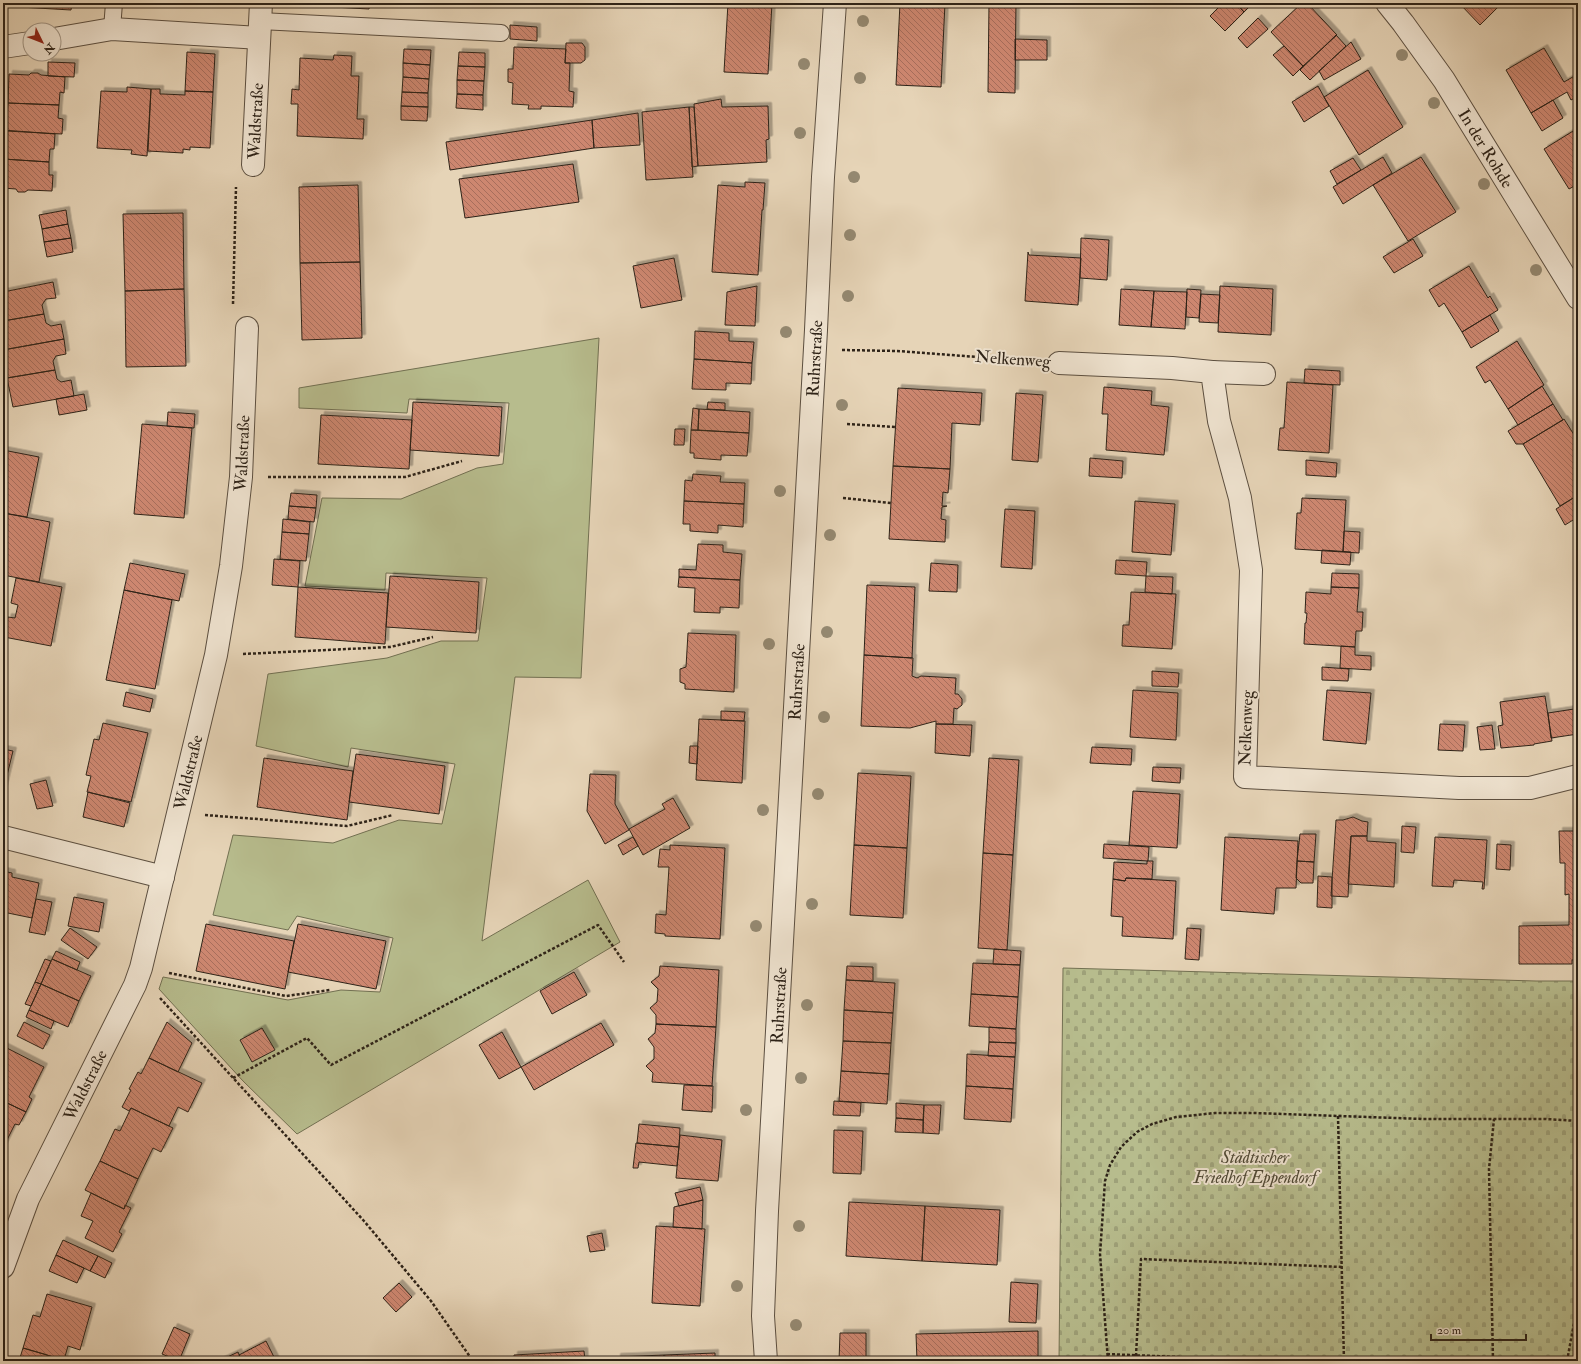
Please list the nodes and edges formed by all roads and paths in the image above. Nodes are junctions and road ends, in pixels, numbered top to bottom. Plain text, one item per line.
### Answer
1 (114, 3) edge
2 (835, 3) edge
3 (1387, 3) edge
4 (260, 21) edge
5 (112, 29) junction
6 (501, 33) dead end
7 (62, 38) edge
8 (22, 44) edge
9 (3, 47) edge
10 (253, 165) joint
11 (1578, 298) edge
12 (248, 328) joint
13 (815, 350) junction
14 (1059, 363) joint
15 (1212, 372) junction
16 (1264, 374) dead end
17 (847, 424) dead end
18 (895, 427) dead end
19 (462, 461) dead end
20 (241, 477) junction
21 (843, 498) dead end
22 (891, 503) dead end
23 (433, 637) dead end
24 (216, 655) junction
25 (1578, 776) edge
26 (179, 813) junction
27 (393, 814) dead end
28 (3, 837) edge
29 (163, 877) junction
30 (624, 962) dead end
31 (138, 977) junction
32 (330, 990) dead end
33 (233, 1078) junction
34 (1338, 1116) junction
35 (1494, 1118) junction
36 (1578, 1121) edge
37 (3, 1267) edge
38 (1342, 1267) junction
39 (1578, 1302) edge
40 (1107, 1354) junction
41 (1136, 1356) junction
42 (473, 1361) edge
43 (766, 1361) edge
44 (1108, 1361) edge
45 (1273, 1361) edge
46 (1344, 1361) edge
47 (1493, 1361) edge
48 (1567, 1361) edge

1 - 5 lane
2 - 13 street, Ruhrstraße
3 - 11 street, In der Rohde
4 - 5 street
4 - 6 lane
4 - 10 street, Waldstraße
5 - 7 street
8 - 9 street
10 - 12 path, Waldstraße
12 - 20 street, Waldstraße
13 - 14 path, Nelkenweg
13 - 43 street, Ruhrstraße
14 - 15 street, Nelkenweg
15 - 16 street, Nelkenweg
15 - 25 street, Nelkenweg
17 - 18 path
19 - 20 path
20 - 24 street, Waldstraße
21 - 22 path
23 - 24 path
24 - 26 street, Waldstraße
26 - 27 path
26 - 29 street, Waldstraße
28 - 29 street
29 - 31 street, Waldstraße
30 - 33 path
31 - 32 path
31 - 33 path
31 - 37 street, Waldstraße
33 - 42 path
34 - 35 path
34 - 38 path
34 - 40 path
35 - 36 path
35 - 47 path
38 - 41 path
38 - 46 path
39 - 48 path
40 - 41 path
40 - 44 path
41 - 45 path

